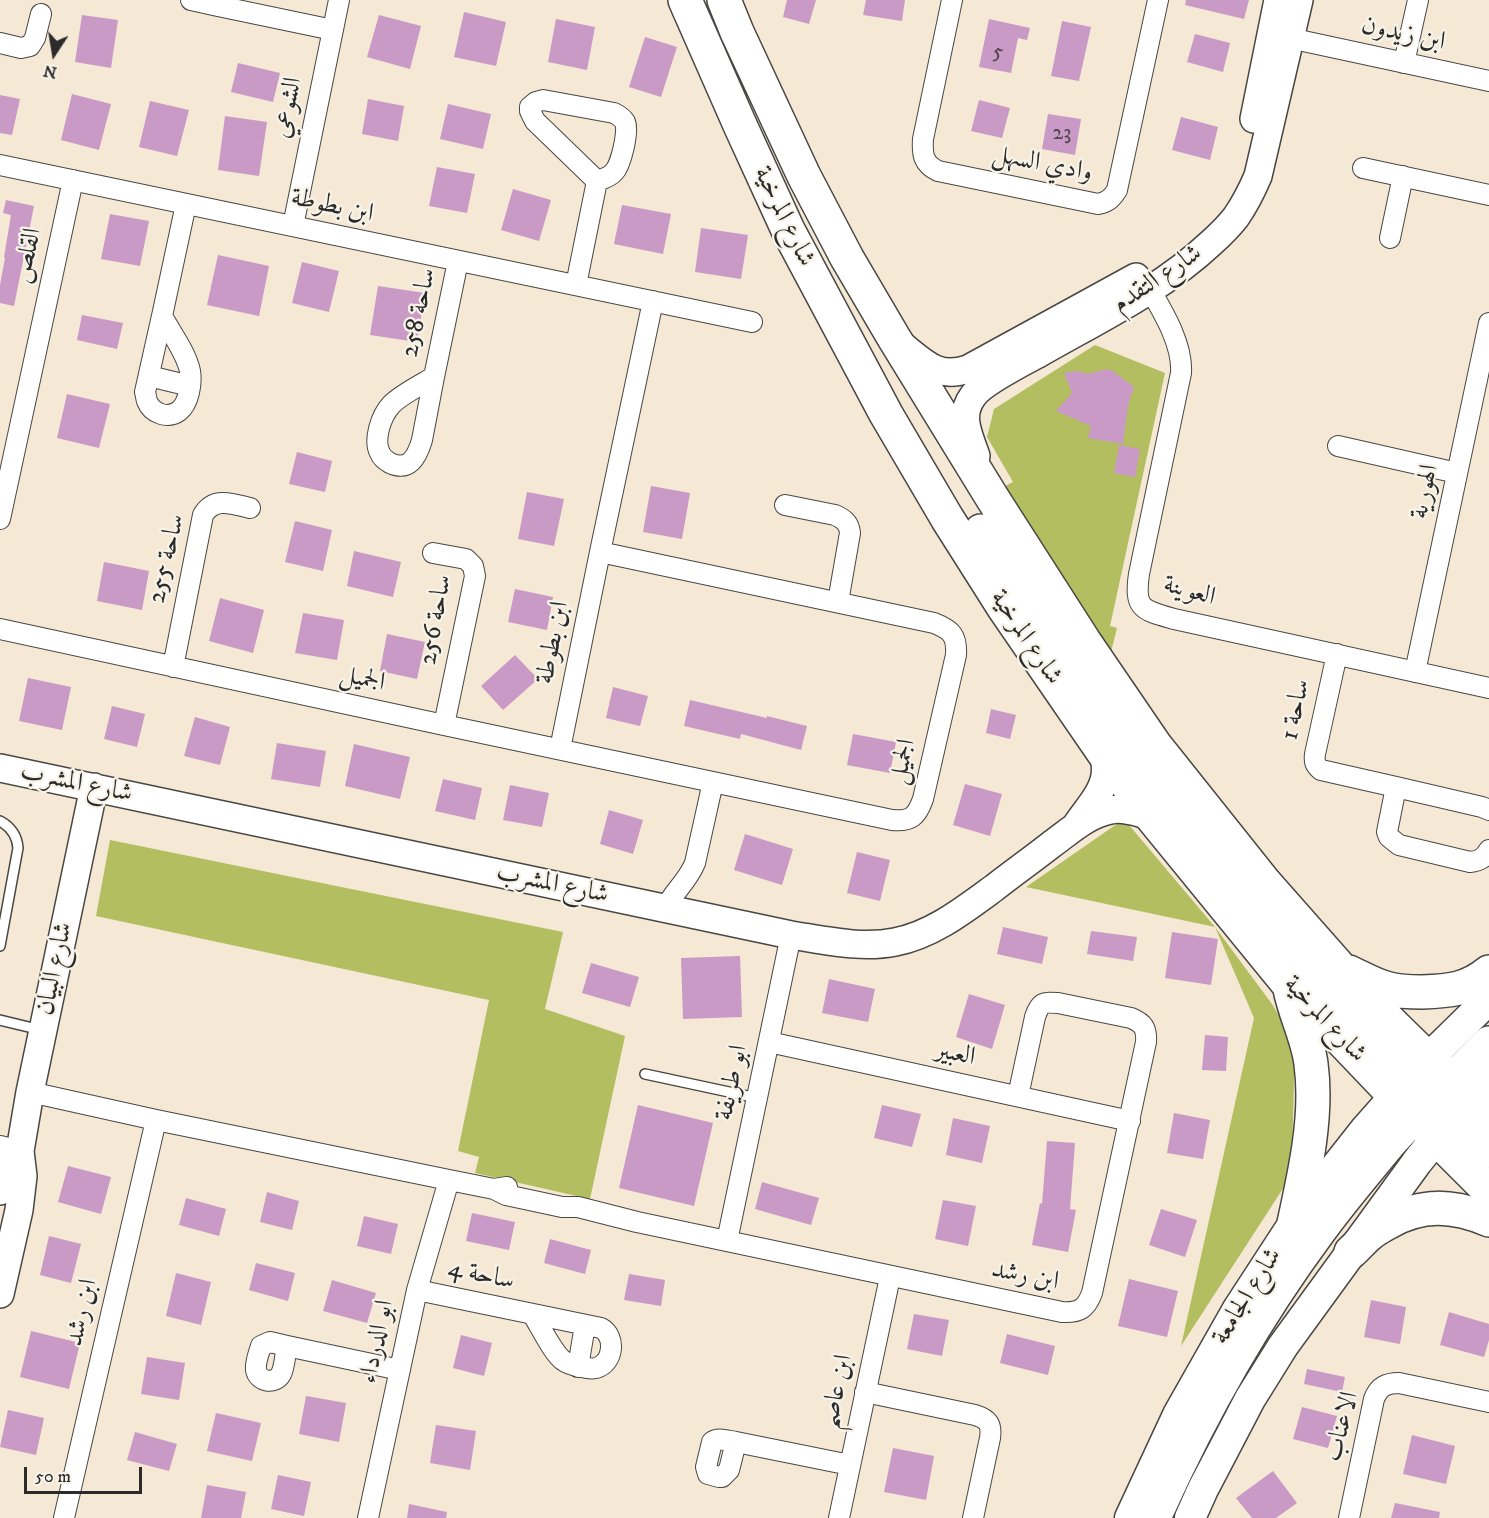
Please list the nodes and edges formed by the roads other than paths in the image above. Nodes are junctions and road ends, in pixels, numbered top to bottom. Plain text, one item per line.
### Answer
1 (191, 0) edge
2 (339, 0) edge
3 (685, 0) edge
4 (724, 0) edge
5 (952, 0) edge
6 (1158, 0) edge
7 (1278, 0) edge
8 (1299, 0) edge
9 (1418, 0) edge
10 (216, 3) edge
11 (41, 14) dead end
12 (333, 30) junction
13 (1281, 36) junction
14 (0, 43) edge
15 (1404, 63) junction
16 (1489, 81) edge
17 (0, 165) edge
18 (1363, 168) dead end
19 (1403, 176) junction
20 (73, 180) junction
21 (597, 181) junction
22 (1489, 195) edge
23 (186, 204) junction
24 (293, 226) junction
25 (1390, 238) dead end
26 (458, 261) junction
27 (1146, 282) junction
28 (576, 285) junction
29 (653, 301) junction
30 (162, 316) junction
31 (752, 322) dead end
32 (1489, 324) edge
33 (894, 338) junction
34 (149, 376) junction
35 (434, 377) dead end
36 (190, 386) junction
37 (886, 414) junction
38 (1338, 446) dead end
39 (1457, 473) junction
40 (993, 499) junction
41 (785, 505) dead end
42 (250, 508) dead end
43 (0, 519) edge
44 (600, 552) junction
45 (433, 553) dead end
46 (838, 602) junction
47 (0, 629) edge
48 (1337, 654) junction
49 (173, 667) junction
50 (1415, 672) junction
51 (1489, 688) edge
52 (444, 725) junction
53 (560, 749) junction
54 (1105, 755) junction
55 (0, 768) edge
56 (713, 782) junction
57 (94, 787) junction
58 (1396, 787) junction
59 (1489, 810) edge
60 (1150, 816) junction
61 (0, 821) edge
62 (1075, 827) junction
63 (1489, 850) edge
64 (665, 909) junction
65 (791, 935) junction
66 (0, 946) edge
67 (1340, 967) junction
68 (1489, 972) edge
69 (1289, 985) junction
70 (1489, 999) edge
71 (0, 1020) edge
72 (43, 1030) junction
73 (769, 1042) junction
74 (1489, 1043) edge
75 (645, 1074) dead end
76 (30, 1092) junction
77 (1018, 1096) junction
78 (1441, 1097) edge
79 (757, 1098) junction
80 (156, 1120) junction
81 (1130, 1121) junction
82 (10, 1149) edge
83 (1489, 1151) edge
84 (449, 1180) junction
85 (0, 1191) edge
86 (1489, 1191) edge
87 (1489, 1221) edge
88 (1294, 1223) junction
89 (727, 1241) junction
90 (1351, 1252) junction
91 (890, 1277) junction
92 (417, 1290) junction
93 (0, 1294) edge
94 (533, 1314) junction
95 (585, 1325) junction
96 (287, 1346) dead end
97 (578, 1366) junction
98 (400, 1370) junction
99 (865, 1392) junction
100 (1489, 1402) edge
101 (736, 1442) dead end
102 (850, 1465) junction
103 (64, 1518) edge
104 (368, 1518) edge
105 (839, 1518) edge
106 (973, 1518) edge
107 (1130, 1518) edge
108 (1154, 1518) edge
109 (1190, 1518) edge
110 (1349, 1518) edge

1 - 10 street
2 - 12 street, الشوعي
3 - 37 highway, شارع المرخية
4 - 33 highway, شارع المرخية
5 - 6 street, وادي السهل
7 - 13 street, شارع التقدم
8 - 13 street, شارع التقدم
9 - 15 street
10 - 12 street
11 - 14 street
12 - 24 street, الشوعي
13 - 15 street, ابن زيدون
13 - 27 street, شارع التقدم
15 - 16 street, ابن زيدون
17 - 20 street, ابن بطوطة
18 - 19 street
19 - 22 street
19 - 25 street
20 - 23 street, ابن بطوطة
20 - 43 street, القلص
21 - 21 street
21 - 28 street
23 - 24 street, ابن بطوطة
23 - 30 street
24 - 26 street, ابن بطوطة
26 - 28 street, ابن بطوطة
26 - 35 street, ساحة 258
27 - 33 street, شارع التقدم
27 - 40 street, شارع التقدم
27 - 48 street, العوينة
28 - 29 street, ابن بطوطة
29 - 31 street, ابن بطوطة
29 - 44 street, ابن بطوطة
30 - 34 street
30 - 36 street
32 - 39 street, الهورية
33 - 40 highway, شارع المرخية
34 - 36 street
34 - 36 street
37 - 54 highway, شارع المرخية
37 - 78 highway
38 - 39 street
39 - 50 street, الهورية
40 - 67 highway, شارع المرخية
41 - 46 street
42 - 49 street, ساحة 255
44 - 46 street, الجميل
44 - 53 street, ابن بطوطة
45 - 52 street, ساحة 256
46 - 56 street, الجميل
47 - 49 street, الجميل
48 - 50 street, العوينة
48 - 58 street, ساحة 1
49 - 52 street, الجميل
50 - 51 street, العوينة
52 - 53 street, الجميل
53 - 56 street, الجميل
54 - 60 highway, شارع المرخية
54 - 62 street, شارع المشرب
55 - 57 street, شارع المشرب
56 - 64 street
57 - 64 street, شارع المشرب
57 - 72 street, شارع البيان
58 - 59 street, ساحة 1
58 - 63 street
60 - 62 street, شارع المشرب
60 - 69 highway, شارع المرخية
61 - 66 lane
62 - 65 street, شارع المشرب
64 - 65 street, شارع المشرب
65 - 73 street, ابو طريفة
67 - 68 highway
67 - 78 highway, شارع المرخية
69 - 78 highway, شارع المرخية
69 - 88 highway
70 - 78 main road
71 - 72 lane
72 - 76 street, شارع البيان
73 - 77 street, العبير
73 - 79 street, ابو طريفة
74 - 78 highway
75 - 79 lane
76 - 80 street, ابن رشد
76 - 82 street, شارع البيان
77 - 81 street, العبير
77 - 81 street, ابن رشد
78 - 83 highway
78 - 86 highway, شارع المرخية
78 - 88 main road, شارع الجامعة
78 - 90 main road
78 - 108 highway
79 - 89 street, ابو طريفة
80 - 84 street, ابن رشد
80 - 103 street, ابن رشد
81 - 91 street, ابن رشد
82 - 85 street, شارع البيان
82 - 93 street, شارع البيان
84 - 89 street, ابن رشد
84 - 92 street, ابو الدرداء
87 - 90 highway
88 - 107 main road, شارع الجامعة
89 - 91 street, ابن رشد
90 - 109 main road
91 - 99 street, ابن عاصم
92 - 94 street, ساحة 4
92 - 98 street, ابو الدرداء
94 - 95 street, ساحة 4
94 - 97 street, ساحة 4
95 - 97 street
95 - 97 street, ساحة 4
96 - 98 street
98 - 104 street, ابو الدرداء
99 - 102 street, ابن عاصم
99 - 106 street
100 - 110 street, الاعناب
101 - 102 street
102 - 105 street, ابن عاصم

